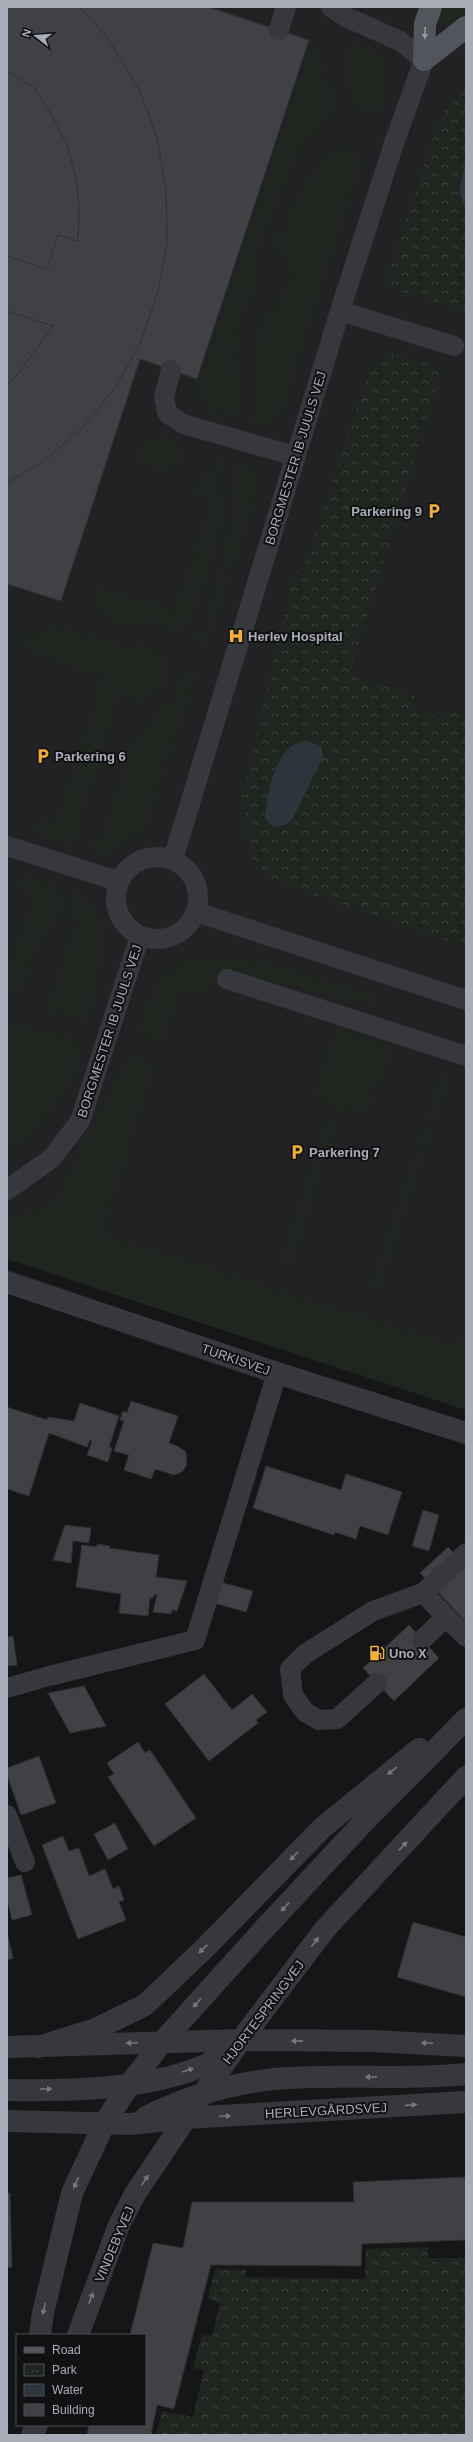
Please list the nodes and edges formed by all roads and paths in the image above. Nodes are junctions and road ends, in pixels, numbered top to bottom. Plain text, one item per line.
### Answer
1 (286, 7) edge
2 (331, 7) edge
3 (431, 7) edge
4 (466, 27) edge
5 (279, 30) dead end
6 (424, 60) junction
7 (340, 311) junction
8 (454, 346) dead end
9 (171, 370) dead end
10 (295, 456) junction
11 (7, 846) edge
12 (172, 859) junction
13 (118, 881) junction
14 (196, 912) junction
15 (140, 936) junction
16 (227, 980) dead end
17 (466, 1000) edge
18 (466, 1056) edge
19 (7, 1190) edge
20 (7, 1282) edge
21 (277, 1373) junction
22 (466, 1433) edge
23 (466, 1553) edge
24 (423, 1593) junction
25 (446, 1617) junction
26 (466, 1637) edge
27 (422, 1640) dead end
28 (377, 1683) dead end
29 (7, 1688) edge
30 (466, 1711) edge
31 (466, 1719) edge
32 (466, 1778) edge
33 (7, 1815) edge
34 (25, 1862) dead end
35 (241, 2040) junction
36 (163, 2041) junction
37 (38, 2046) junction
38 (466, 2046) edge
39 (7, 2047) edge
40 (466, 2074) edge
41 (160, 2080) junction
42 (130, 2084) junction
43 (7, 2090) edge
44 (205, 2092) junction
45 (466, 2102) edge
46 (178, 2111) junction
47 (7, 2121) edge
48 (105, 2122) junction
49 (130, 2124) junction
50 (85, 2162) junction
51 (40, 2334) edge
52 (78, 2334) edge
53 (36, 2426) edge
54 (32, 2435) edge

1 - 5 lane
2 - 6 lane
3 -> 6 main road
4 - 6 main road
6 - 7 lane, BORGMESTER IB JUULS VEJ
7 - 8 lane
7 - 10 lane, BORGMESTER IB JUULS VEJ
9 - 10 lane
10 - 12 lane, BORGMESTER IB JUULS VEJ
11 - 13 lane
12 - 13 lane
12 - 14 lane
13 - 15 lane
14 - 15 lane
14 - 17 lane
15 - 19 lane, BORGMESTER IB JUULS VEJ
16 - 18 lane
20 - 21 street, TURKISVEJ
21 - 22 street, TURKISVEJ
21 - 29 lane
23 - 24 lane
24 - 25 lane
24 - 28 lane
25 - 26 lane
25 - 27 lane
30 -> 37 street
31 -> 36 street
35 -> 32 street, HJORTESPRINGVEJ
33 - 34 lane
35 - 36 street
38 -> 35 street
41 -> 35 street
35 - 44 street, HJORTESPRINGVEJ
36 -> 37 street
36 - 41 street
36 - 42 street
37 - 39 street
40 -> 44 street
41 - 42 street
41 - 46 street
43 -> 42 street
42 - 48 street
44 - 46 street, HJORTESPRINGVEJ
46 -> 45 street, HERLEVGÅRDSVEJ
46 - 49 street
52 -> 46 street, VINDEBYVEJ
47 - 48 street
48 - 49 street
48 - 50 street
49 - 50 street
50 -> 51 street
53 - 54 street

